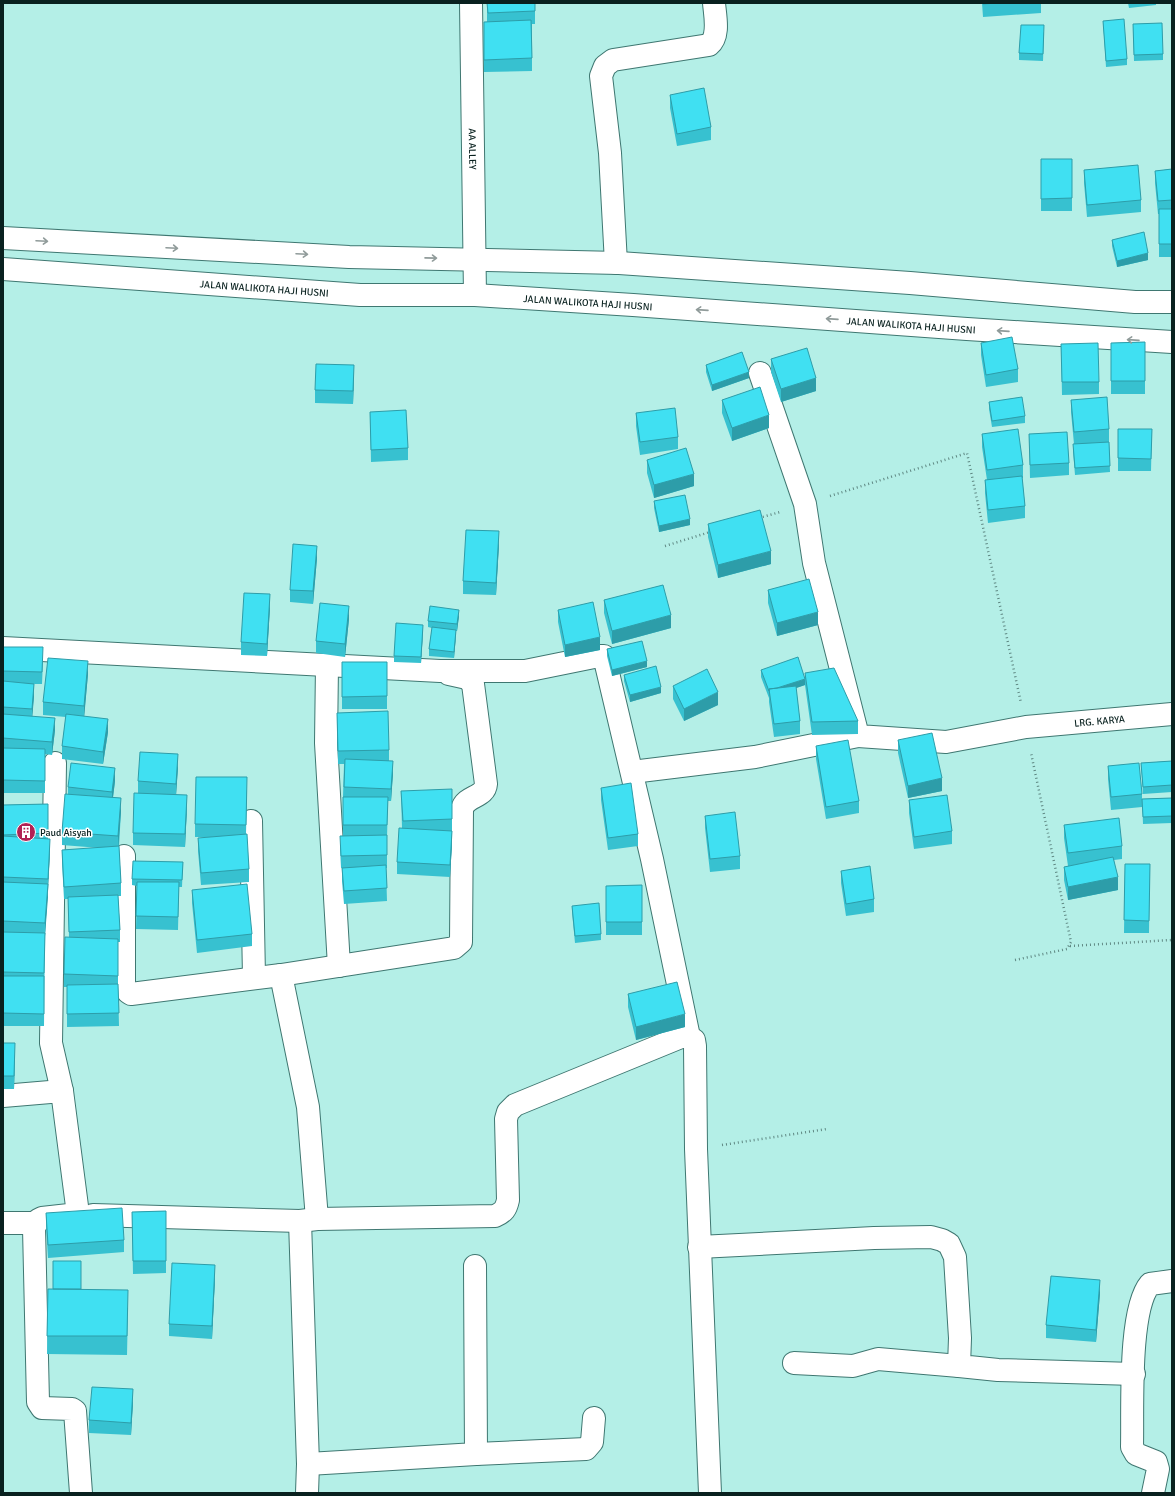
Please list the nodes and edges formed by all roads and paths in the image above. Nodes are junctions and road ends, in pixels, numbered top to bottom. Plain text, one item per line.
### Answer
1 (471, 3) edge
2 (714, 3) edge
3 (3, 238) edge
4 (474, 259) junction
5 (616, 263) junction
6 (3, 269) edge
7 (475, 295) junction
8 (1172, 302) edge
9 (1172, 342) edge
10 (760, 373) dead end
11 (967, 453) dead end
12 (805, 504) junction
13 (754, 520) edge
14 (717, 530) edge
15 (665, 546) dead end
16 (3, 648) edge
17 (327, 665) junction
18 (440, 671) junction
19 (1172, 714) edge
20 (858, 736) junction
21 (55, 763) dead end
22 (632, 772) junction
23 (251, 821) dead end
24 (124, 856) dead end
25 (1172, 940) edge
26 (1070, 946) dead end
27 (339, 966) junction
28 (281, 975) junction
29 (254, 977) junction
30 (689, 1036) junction
31 (62, 1091) junction
32 (3, 1096) edge
33 (827, 1129) dead end
34 (696, 1149) junction
35 (78, 1214) junction
36 (309, 1220) junction
37 (3, 1223) edge
38 (36, 1223) junction
39 (699, 1247) junction
40 (475, 1266) dead end
41 (1172, 1281) edge
42 (794, 1363) dead end
43 (959, 1366) junction
44 (1134, 1374) junction
45 (594, 1418) dead end
46 (476, 1454) junction
47 (308, 1464) junction
48 (81, 1493) edge
49 (307, 1493) edge
50 (710, 1493) edge
51 (1153, 1493) edge

1 - 4 street, AA ALLEY
2 - 5 street
3 -> 4 street
4 - 5 street
4 - 7 street, AA ALLEY
5 - 8 street
6 - 7 street, JALAN WALIKOTA HAJI HUSNI
9 -> 7 street, JALAN WALIKOTA HAJI HUSNI
10 - 12 street
11 - 12 path
12 - 13 path
12 - 20 street
14 - 15 path
16 - 17 street
17 - 18 street
17 - 27 street
18 - 22 street
18 - 27 street
19 - 20 street, LRG. KARYA
20 - 22 street, LRG. KARYA
21 - 31 street
22 - 30 street
23 - 29 street
24 - 29 street
25 - 26 path
27 - 28 street
28 - 29 street
28 - 36 street
30 - 34 street
30 - 36 street
31 - 32 street
31 - 35 street
33 - 34 path
34 - 39 street
35 - 36 street
35 - 38 street
36 - 47 street
37 - 38 street
38 - 48 street
39 - 43 street
39 - 50 street
40 - 46 street
41 - 44 street
42 - 43 street
43 - 44 street
44 - 51 street
45 - 46 street
46 - 47 street
47 - 49 street

